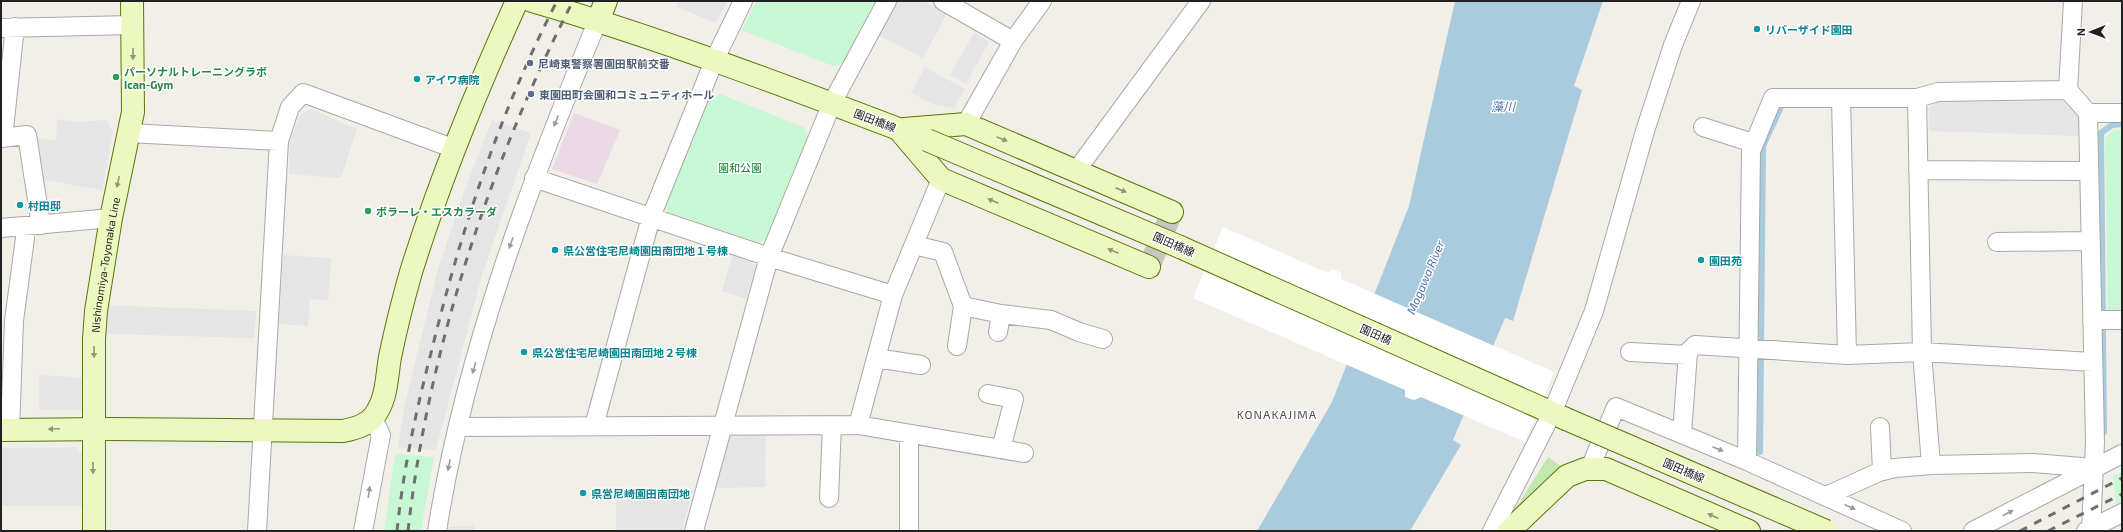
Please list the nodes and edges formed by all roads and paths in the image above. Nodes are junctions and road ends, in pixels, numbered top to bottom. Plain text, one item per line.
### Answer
1 (132, 1) edge
2 (517, 1) edge
3 (532, 1) edge
4 (743, 1) edge
5 (887, 1) edge
6 (943, 1) edge
7 (1042, 1) edge
8 (1201, 1) edge
9 (1690, 1) edge
10 (2073, 1) edge
11 (602, 11) edge
12 (133, 25) junction
13 (8, 28) edge
14 (1013, 41) junction
15 (714, 61) junction
16 (2068, 90) junction
17 (1842, 98) junction
18 (1917, 98) junction
19 (832, 103) junction
20 (2088, 113) junction
21 (2122, 113) edge
22 (966, 124) junction
23 (1703, 127) dead end
24 (899, 130) junction
25 (129, 133) junction
26 (2, 138) edge
27 (279, 141) junction
28 (1753, 143) junction
29 (455, 149) junction
30 (1918, 170) junction
31 (1076, 171) junction
32 (2089, 171) junction
33 (534, 178) junction
34 (941, 179) junction
35 (1172, 212) dead end
36 (652, 217) junction
37 (111, 218) junction
38 (32, 226) junction
39 (1, 228) edge
40 (2090, 241) junction
41 (1997, 242) dead end
42 (914, 245) junction
43 (769, 257) junction
44 (1210, 260) joint
45 (1149, 266) dead end
46 (893, 295) junction
47 (963, 306) junction
48 (1001, 314) junction
49 (2092, 320) junction
50 (2122, 320) edge
51 (998, 332) dead end
52 (1103, 339) dead end
53 (957, 346) dead end
54 (1749, 347) junction
55 (1630, 352) dead end
56 (1922, 352) junction
57 (1847, 354) junction
58 (1688, 355) junction
59 (876, 358) junction
60 (2093, 362) junction
61 (921, 365) dead end
62 (988, 394) dead end
63 (1553, 414) junction
64 (373, 418) junction
65 (832, 425) junction
66 (858, 425) junction
67 (594, 426) junction
68 (723, 426) junction
69 (458, 427) junction
70 (1880, 427) dead end
71 (93, 429) junction
72 (262, 429) junction
73 (5, 430) edge
74 (909, 434) junction
75 (1682, 434) junction
76 (1001, 449) junction
77 (1024, 454) dead end
78 (2122, 454) edge
79 (1747, 461) junction
80 (1931, 465) junction
81 (2094, 468) junction
82 (1606, 469) junction
83 (1882, 471) junction
84 (1826, 496) junction
85 (828, 498) dead end
86 (2122, 513) edge
87 (2089, 530) edge
88 (94, 531) edge
89 (257, 531) edge
90 (363, 531) edge
91 (437, 531) edge
92 (694, 531) edge
93 (910, 531) edge
94 (1492, 531) edge
95 (1509, 531) edge
96 (1749, 531) edge
97 (1826, 531) edge
98 (1902, 531) edge
99 (1973, 531) edge

1 - 12 street, Nishinomiya-Toyonaka Line
2 - 29 street
3 - 11 street, 園田橋線
4 - 15 street
5 - 19 street
6 - 14 street
7 - 14 street
8 - 31 street
9 - 63 street
10 - 16 street
11 - 15 street, 園田橋線
11 -> 33 street
12 - 13 street
12 -> 25 street, Nishinomiya-Toyonaka Line
13 - 26 street
14 - 22 street
15 - 19 street, 園田橋線
15 - 36 street
16 - 18 street
16 - 20 street
17 - 18 street
17 - 28 street
17 - 57 street
18 - 30 street
19 - 24 street, 園田橋線
19 - 43 street
20 - 21 street
20 - 32 street
22 - 24 street
22 -> 31 street
23 - 28 street
24 - 34 street
24 - 44 street, 園田橋線, bridge
25 - 27 street
25 -> 37 street, Nishinomiya-Toyonaka Line
26 - 38 street
27 - 29 street
27 - 72 street
28 - 54 street
29 - 64 street
30 - 32 street
30 - 56 street
31 -> 35 street
32 - 40 street
33 - 36 street
33 -> 69 street
34 - 42 street
45 -> 34 street
36 - 43 street
36 - 67 street
37 - 38 street
37 -> 71 street, Nishinomiya-Toyonaka Line
38 - 39 street
38 - 73 street
40 - 41 street
40 - 49 street
42 - 46 street
42 - 47 street
43 - 46 street
43 - 68 street
44 - 63 street, 園田橋
46 - 59 street
47 - 48 street
47 - 53 street
48 - 51 street
48 - 52 street
49 - 50 street
49 - 60 street
54 - 57 street
54 - 58 street
54 - 79 street
55 - 58 street
56 - 57 street
56 - 60 street
56 - 80 street
58 - 75 street
59 - 61 street
59 - 66 street
60 - 81 street
62 - 76 street
63 - 94 street
63 - 97 street, 園田橋線, bridge
64 - 72 street
90 -> 64 street
65 - 66 street
65 - 68 street
65 - 85 street
66 - 74 street
67 - 68 street
67 - 69 street
68 - 92 street
69 -> 91 street
70 - 83 street
71 - 72 street
71 -> 73 street
71 -> 88 street, Nishinomiya-Toyonaka Line
72 - 89 street
74 - 76 street
74 - 93 street
75 -> 79 street
75 - 82 street
76 - 77 street
78 - 81 street
79 - 84 street
80 - 81 street
80 - 83 street
81 - 87 street
99 -> 81 street
82 - 95 street
96 -> 82 street
83 - 84 street
84 -> 98 street
86 - 87 street

